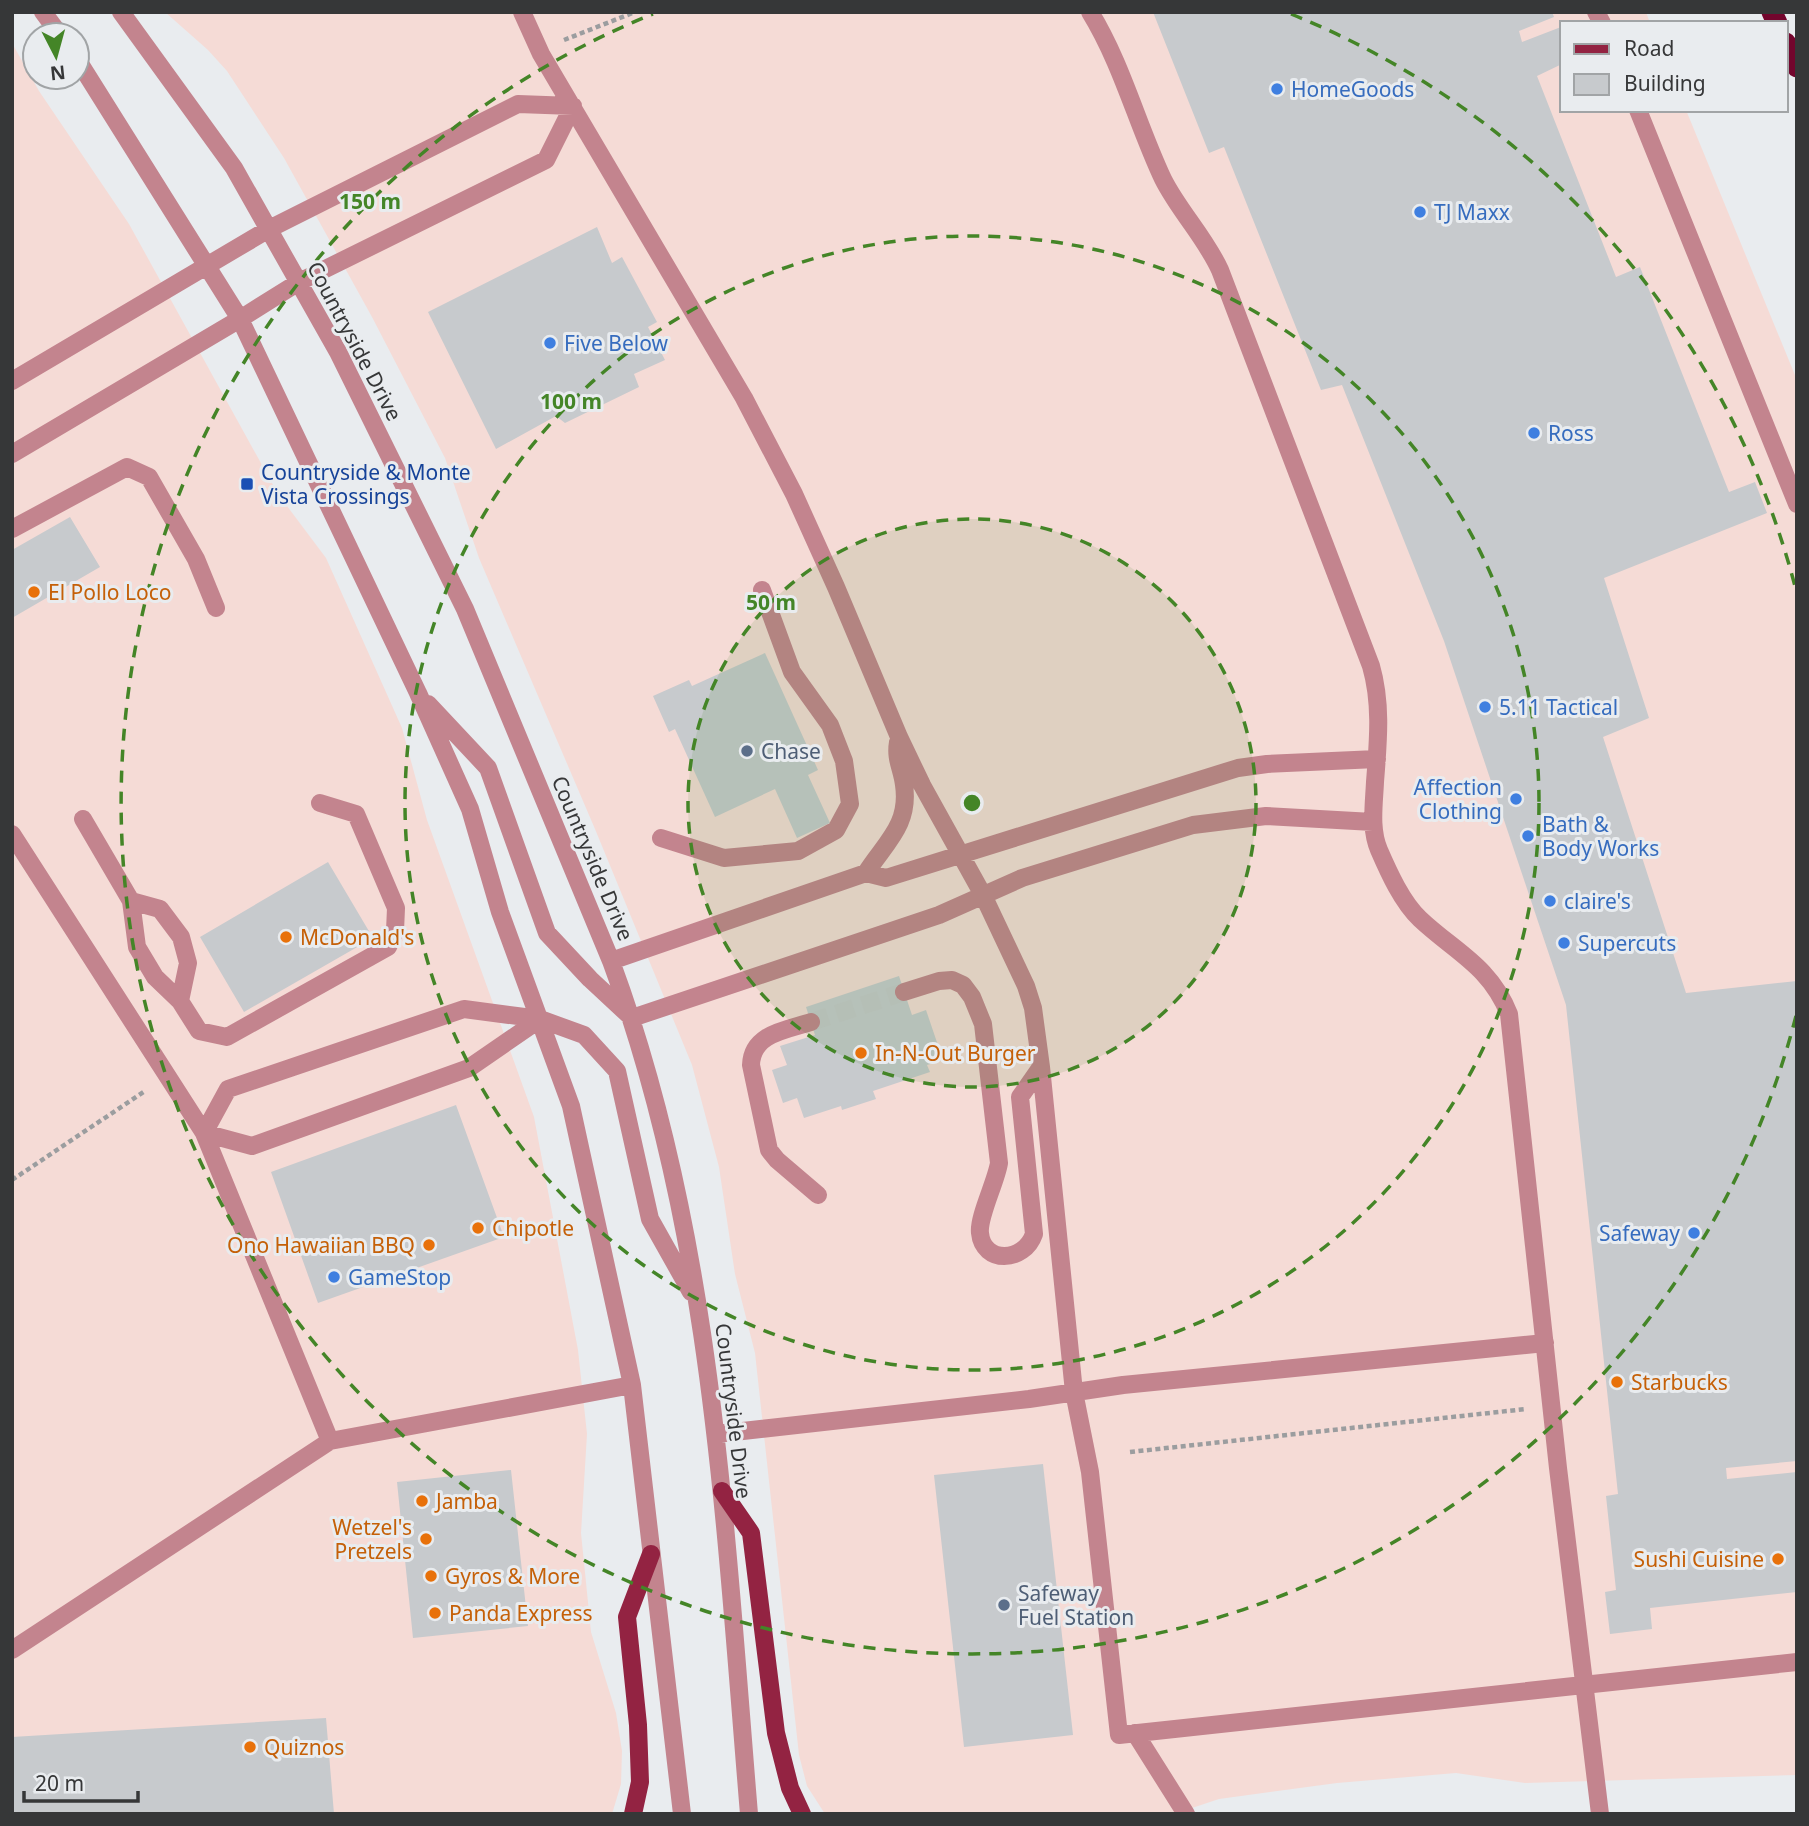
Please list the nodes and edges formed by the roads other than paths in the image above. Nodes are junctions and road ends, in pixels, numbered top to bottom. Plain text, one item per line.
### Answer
1 (121, 12) edge
2 (522, 12) edge
3 (1090, 12) edge
4 (1788, 47) edge
5 (1797, 67) edge
6 (91, 80) edge
7 (573, 106) junction
8 (1638, 112) edge
9 (269, 229) junction
10 (209, 267) junction
11 (299, 282) junction
12 (240, 319) junction
13 (12, 381) edge
14 (12, 454) edge
15 (1797, 504) edge
16 (12, 529) edge
17 (762, 590) dead end
18 (216, 608) dead end
19 (418, 693) junction
20 (899, 737) junction
21 (1377, 759) junction
22 (320, 803) dead end
23 (83, 819) dead end
24 (1373, 822) junction
25 (12, 834) edge
26 (661, 838) dead end
27 (960, 854) junction
28 (866, 873) junction
29 (983, 895) junction
30 (131, 901) junction
31 (611, 961) junction
32 (904, 992) tunnel mouth
33 (180, 1001) junction
34 (632, 1018) junction
35 (540, 1019) junction
36 (811, 1022) tunnel mouth
37 (1041, 1067) junction
38 (204, 1133) junction
39 (818, 1195) dead end
40 (698, 1305) junction
41 (1545, 1343) junction
42 (632, 1385) junction
43 (1074, 1392) junction
44 (716, 1434) junction
45 (330, 1441) junction
46 (722, 1491) junction
47 (651, 1554) junction
48 (12, 1650) edge
49 (1797, 1662) edge
50 (1584, 1684) junction
51 (1135, 1733) junction
52 (633, 1814) edge
53 (682, 1814) edge
54 (749, 1814) edge
55 (803, 1814) edge
56 (1186, 1814) edge
57 (1600, 1814) edge

1 - 9 street, Countryside Drive
2 - 7 street
3 - 21 street
4 - 5 highway
6 - 10 street
7 - 9 street
7 - 11 street
7 - 20 street
8 - 15 street
9 - 10 street
9 - 11 street, Countryside Drive
10 - 12 street
10 - 13 street
11 - 12 street
11 - 31 street, Countryside Drive
12 - 14 street
12 - 19 street
16 - 18 street
17 - 26 street
19 - 34 street
19 - 35 street
20 - 27 street
20 - 28 street
21 - 24 street
21 - 27 street
22 - 33 street
23 - 30 street
24 - 29 street
24 - 41 street
25 - 38 street
27 - 28 street
27 - 29 street
28 - 31 street
29 - 34 street
29 - 37 street
30 - 33 street
30 - 33 street
31 - 34 street, Countryside Drive
32 - 37 street
34 - 40 street, Countryside Drive
35 - 38 street
35 - 38 street
35 - 40 street
35 - 42 street
36 - 39 street
37 - 43 street
38 - 45 street
40 - 44 street, Countryside Drive
41 - 43 street
41 - 50 street
42 - 45 street
42 - 47 street
43 - 44 street
43 - 51 street
44 - 46 street, Countryside Drive
45 - 48 street
46 - 54 street, Countryside Drive
46 - 55 main road
47 - 52 main road
47 - 53 street
49 - 50 street
50 - 51 street
50 - 57 street
51 - 56 street

